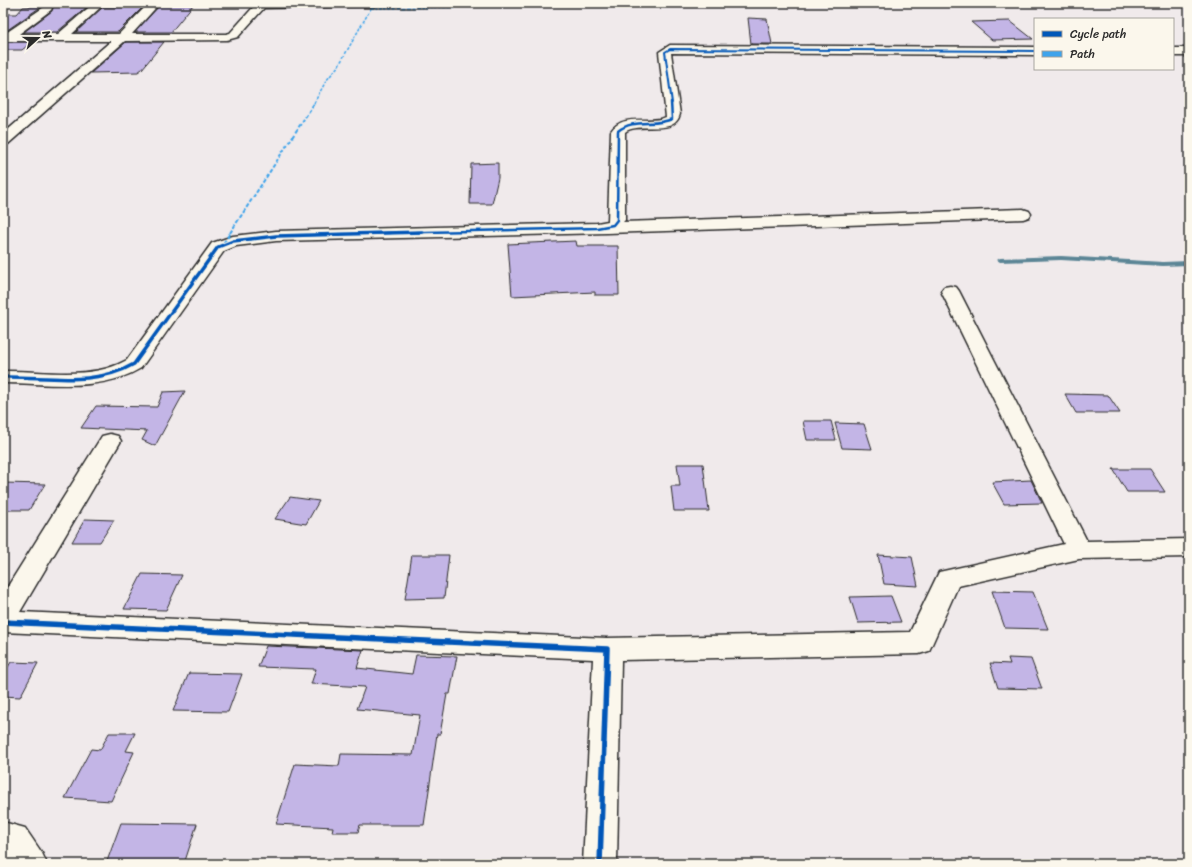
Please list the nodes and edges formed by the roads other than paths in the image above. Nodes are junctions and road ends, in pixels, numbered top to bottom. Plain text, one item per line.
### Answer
1 (100, 3) edge
2 (155, 3) edge
3 (374, 3) edge
4 (262, 4) edge
5 (47, 8) dead end
6 (124, 36) junction
7 (62, 37) junction
8 (5, 38) edge
9 (1034, 51) edge
10 (1174, 52) edge
11 (1189, 52) edge
12 (3, 141) edge
13 (1023, 214) dead end
14 (607, 228) junction
15 (950, 291) dead end
16 (3, 377) edge
17 (110, 441) dead end
18 (1189, 548) edge
19 (1079, 550) junction
20 (3, 617) edge
21 (3, 622) edge
22 (607, 649) junction
23 (3, 837) edge
24 (30, 864) edge
25 (600, 864) edge

1 - 7 street
2 - 6 street
3 - 4 street
4 - 6 street
5 - 8 street
6 - 7 street
6 - 12 street
7 - 8 street
9 - 14 street
10 - 11 street
13 - 14 street
14 - 16 street
15 - 19 street
17 - 20 street
18 - 19 street
19 - 22 street
21 - 22 street
22 - 25 street
23 - 24 street

